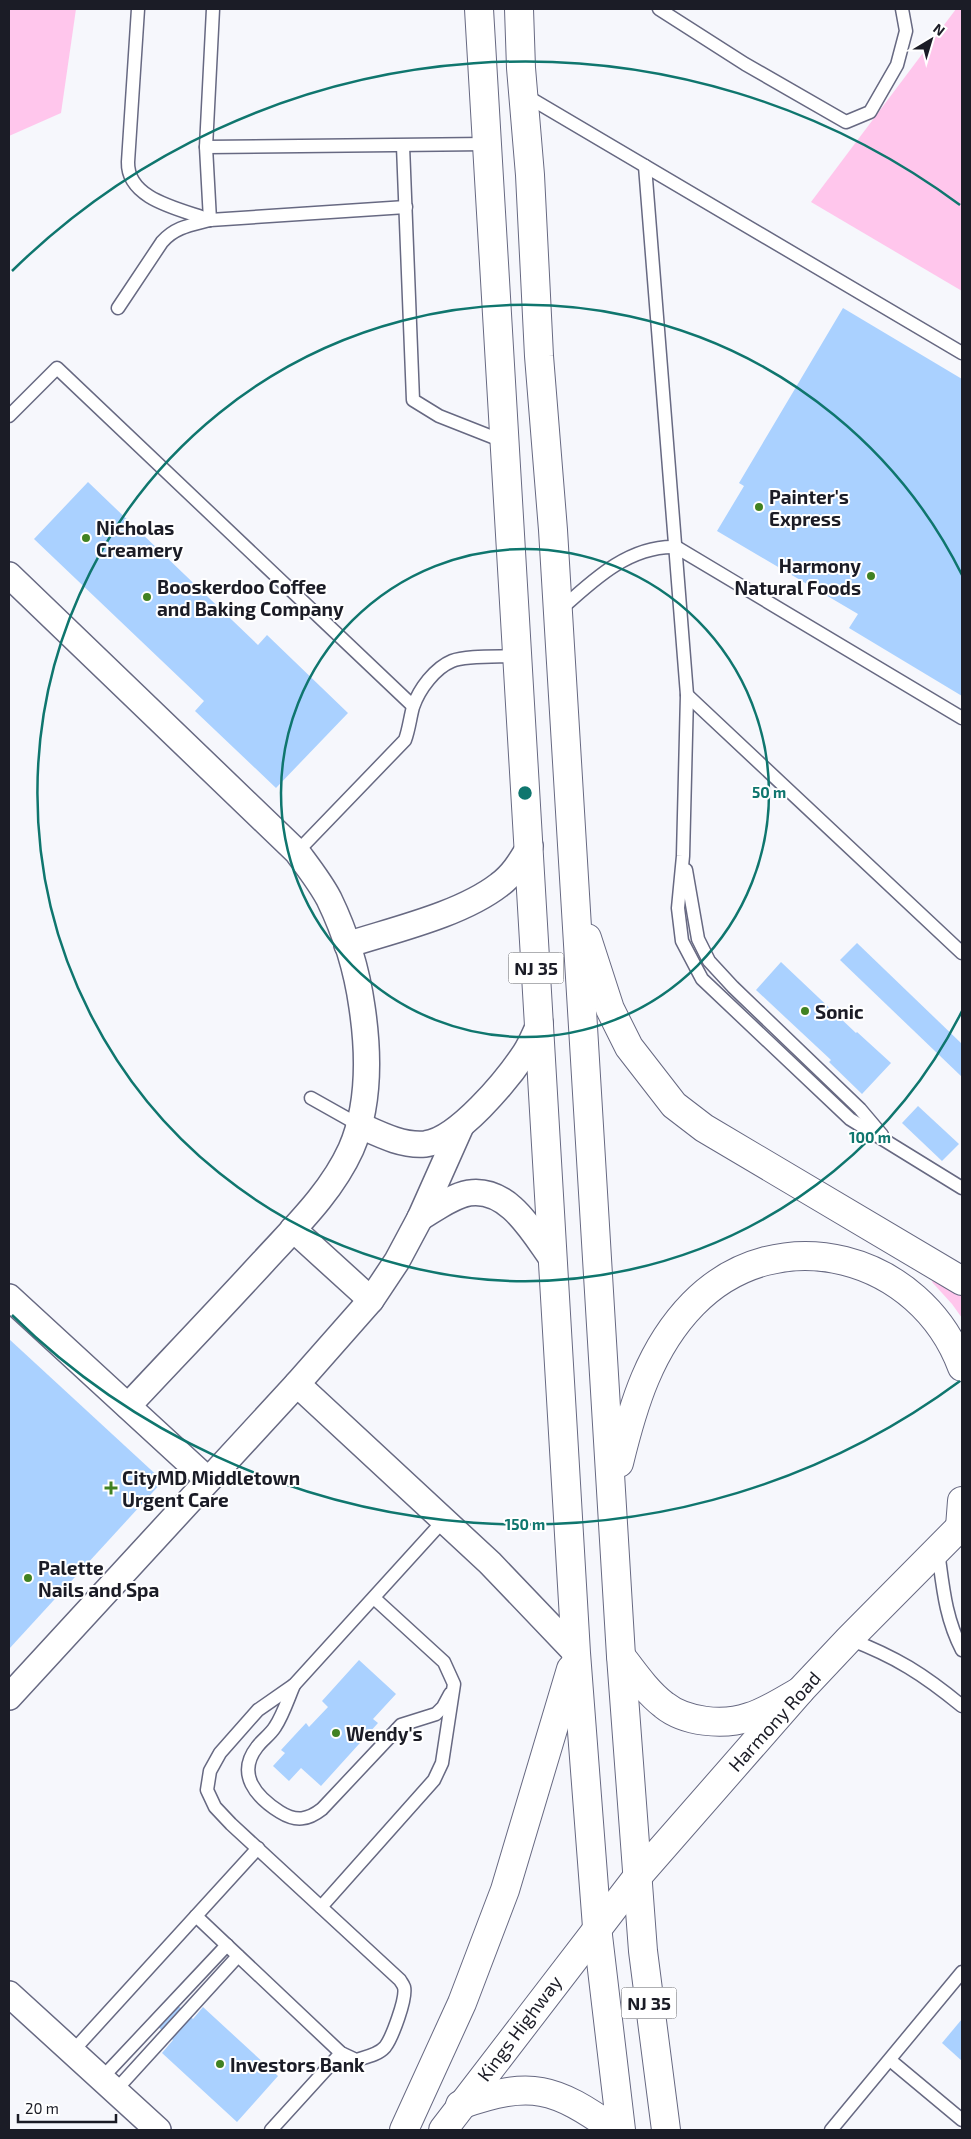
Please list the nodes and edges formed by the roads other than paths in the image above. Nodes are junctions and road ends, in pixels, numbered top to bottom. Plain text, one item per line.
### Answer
1 (138, 9) edge
2 (213, 9) edge
3 (479, 9) edge
4 (519, 9) edge
5 (659, 9) edge
6 (902, 9) edge
7 (523, 94) junction
8 (487, 144) junction
9 (403, 146) junction
10 (206, 148) junction
11 (645, 166) junction
12 (406, 207) junction
13 (210, 220) junction
14 (118, 308) dead end
15 (962, 353) edge
16 (9, 416) edge
17 (505, 442) junction
18 (676, 547) junction
19 (9, 575) edge
20 (558, 612) junction
21 (517, 656) junction
22 (688, 696) junction
23 (413, 706) junction
24 (962, 718) edge
25 (530, 846) junction
26 (297, 852) junction
27 (574, 896) junction
28 (347, 945) junction
29 (962, 953) edge
30 (540, 1023) junction
31 (312, 1098) dead end
32 (359, 1125) junction
33 (460, 1126) junction
34 (961, 1186) edge
35 (420, 1218) junction
36 (293, 1229) junction
37 (552, 1260) junction
38 (962, 1281) edge
39 (9, 1297) edge
40 (370, 1300) junction
41 (962, 1367) edge
42 (297, 1384) junction
43 (128, 1406) junction
44 (208, 1480) junction
45 (612, 1491) junction
46 (444, 1520) junction
47 (962, 1520) edge
48 (938, 1549) junction
49 (374, 1598) junction
50 (849, 1639) junction
51 (962, 1650) edge
52 (576, 1653) junction
53 (621, 1656) junction
54 (454, 1684) junction
55 (294, 1686) junction
56 (800, 1691) junction
57 (9, 1697) edge
58 (962, 1706) edge
59 (258, 1848) junction
60 (638, 1876) junction
61 (321, 1907) junction
62 (196, 1916) junction
63 (596, 1927) junction
64 (227, 1945) junction
65 (238, 1956) junction
66 (962, 1972) edge
67 (9, 1994) edge
68 (72, 2052) junction
69 (341, 2053) junction
70 (890, 2060) junction
71 (108, 2085) junction
72 (460, 2105) junction
73 (962, 2120) edge
74 (158, 2130) edge
75 (271, 2130) edge
76 (404, 2130) edge
77 (443, 2130) edge
78 (615, 2130) edge
79 (621, 2130) edge
80 (666, 2130) edge
81 (831, 2130) edge

1 - 13 lane
2 - 10 lane
3 - 8 main road, NJ 35
4 - 7 main road, NJ 35
5 - 6 lane
7 - 11 lane
7 - 20 main road, NJ 35
8 - 9 lane
8 - 17 main road, NJ 35
9 - 10 lane
9 - 12 lane
10 - 13 lane
11 - 15 lane
11 - 18 lane
12 - 13 lane
12 - 17 lane
13 - 14 lane
16 - 23 lane
17 - 21 main road, NJ 35
18 - 20 lane
18 - 22 lane
18 - 24 lane
19 - 26 street
20 - 27 main road, NJ 35
21 - 23 lane
21 - 25 main road, NJ 35
22 - 29 lane
22 - 34 lane
23 - 26 lane
25 - 28 street
25 - 30 main road, NJ 35
26 - 28 street
27 - 38 main road
27 - 45 main road, NJ 35
28 - 32 street
30 - 33 street
30 - 37 main road, NJ 35
31 - 32 lane
32 - 33 street
32 - 36 street
33 - 35 street
35 - 37 street
35 - 40 street
36 - 40 street
36 - 43 street
37 - 52 main road, NJ 35
39 - 43 street
40 - 42 street
41 - 45 main road
42 - 44 street
42 - 46 street
43 - 44 street
44 - 57 street
45 - 53 main road, NJ 35
46 - 49 lane
46 - 52 street
47 - 48 main road, Harmony Road
48 - 50 main road, Harmony Road
48 - 51 lane
49 - 54 lane
49 - 55 lane
50 - 56 main road, Harmony Road
50 - 58 lane
52 - 63 main road, NJ 35
52 - 76 main road
53 - 56 main road
53 - 60 main road, NJ 35
54 - 55 lane
54 - 61 lane
55 - 59 lane
56 - 60 main road, Harmony Road
59 - 61 lane
59 - 62 lane
60 - 63 main road, Harmony Road
60 - 80 main road, NJ 35
61 - 69 lane
62 - 64 lane
62 - 68 lane
63 - 72 main road, Kings Highway
63 - 79 main road, NJ 35
64 - 65 lane
64 - 71 lane
65 - 69 lane
65 - 71 lane
66 - 70 lane
67 - 68 street
68 - 71 street
69 - 75 lane
70 - 73 lane
70 - 81 lane
71 - 74 street
72 - 77 main road, Kings Highway
72 - 78 main road

